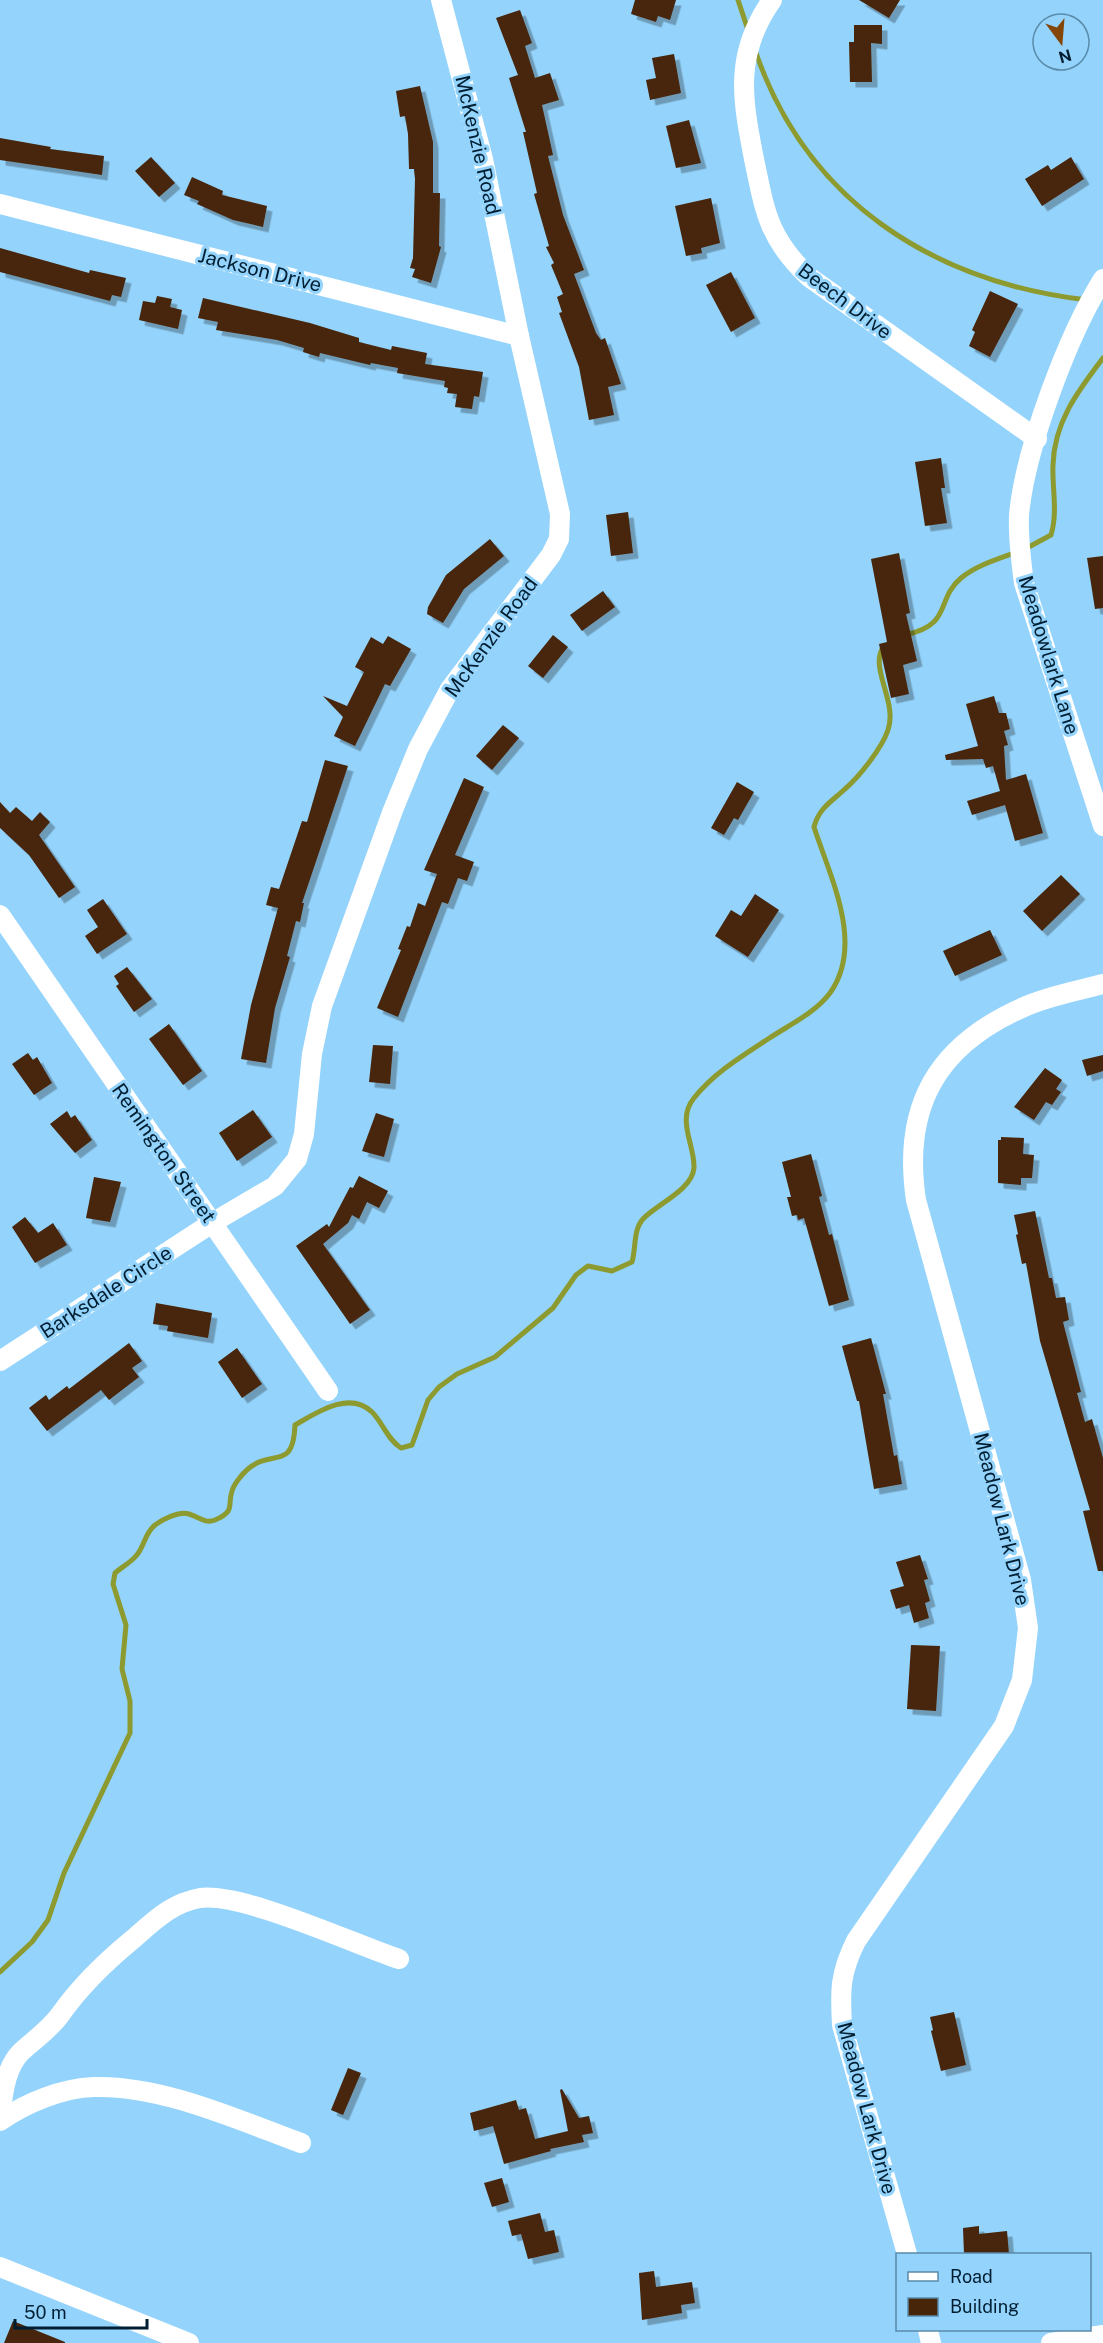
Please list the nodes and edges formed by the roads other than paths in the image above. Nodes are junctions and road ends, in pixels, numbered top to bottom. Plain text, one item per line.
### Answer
1 (441, 0) edge
2 (772, 0) edge
3 (0, 204) edge
4 (1103, 279) edge
5 (519, 336) junction
6 (1036, 439) junction
7 (1103, 826) edge
8 (0, 915) edge
9 (1103, 984) edge
10 (212, 1224) junction
11 (0, 1361) edge
12 (328, 1391) dead end
13 (399, 1959) dead end
14 (0, 2116) edge
15 (0, 2121) edge
16 (301, 2143) dead end
17 (907, 2253) edge
18 (0, 2267) edge
19 (1103, 2335) edge
20 (177, 2341) edge
21 (1051, 2343) edge

1 - 5 street, McKenzie Road
2 - 6 street, Beech Drive
3 - 5 street, Jackson Drive
4 - 6 street, Meadowlark Lane
5 - 10 street, McKenzie Road
6 - 7 street, Meadowlark Lane
8 - 10 street, Remington Street
9 - 17 street, Meadow Lark Drive
10 - 11 street, Barksdale Circle
10 - 12 street, Remington Street
13 - 14 street
15 - 16 street
18 - 20 street
19 - 21 street

